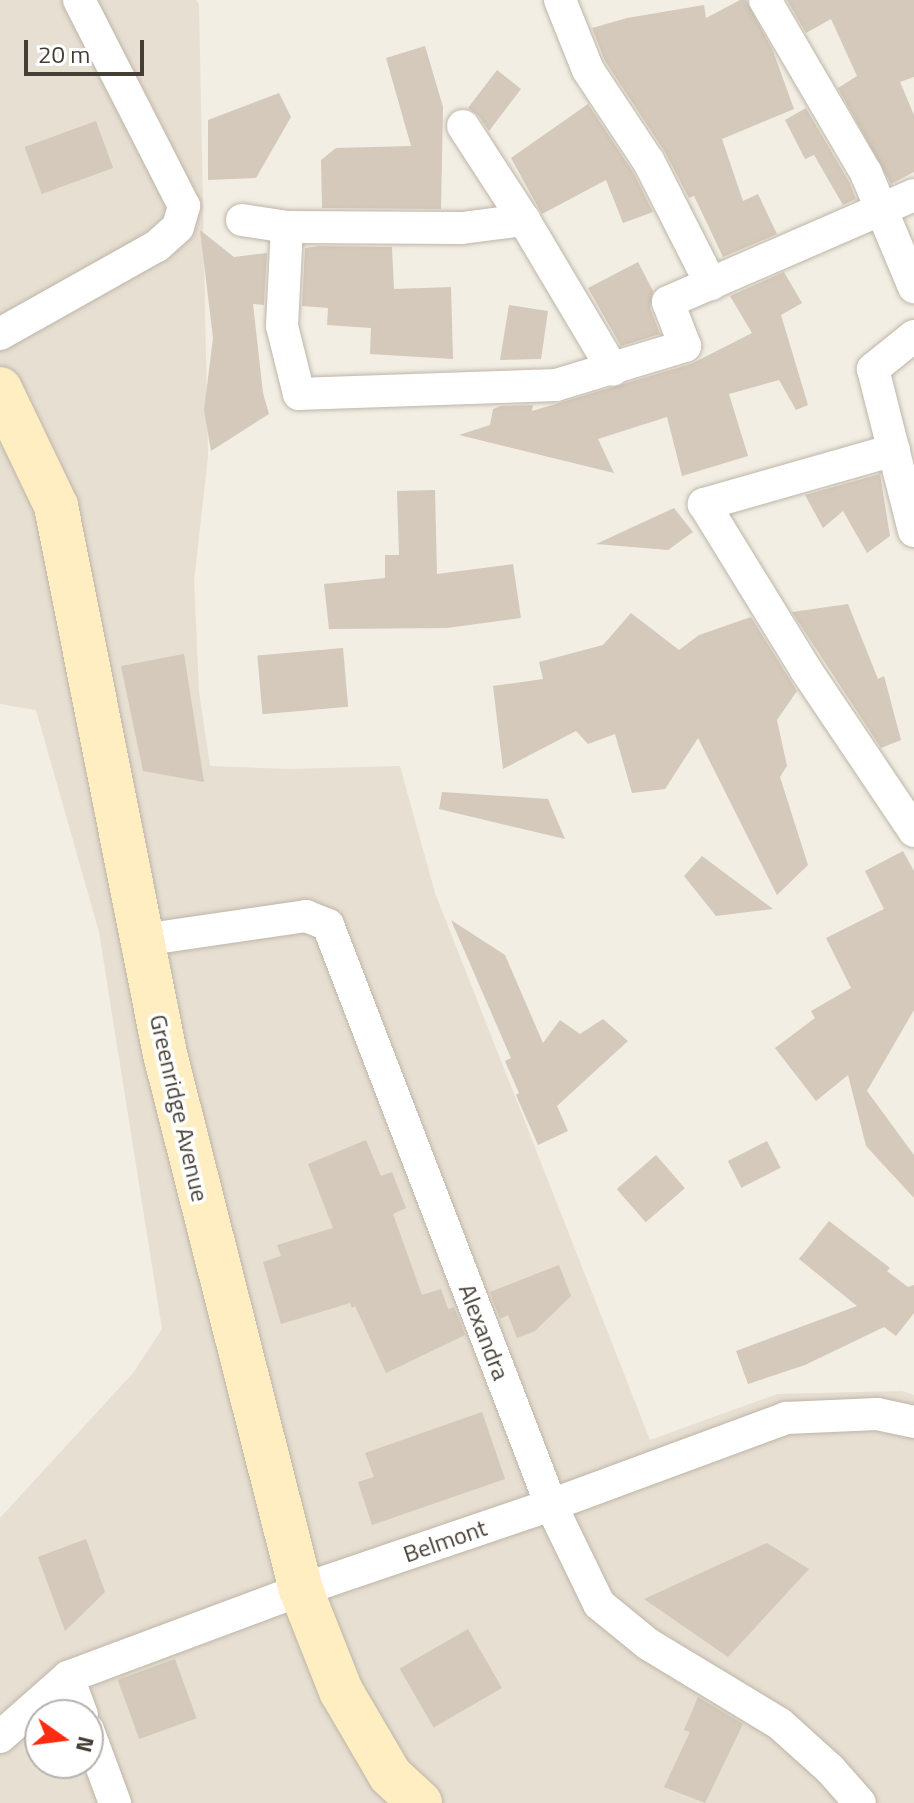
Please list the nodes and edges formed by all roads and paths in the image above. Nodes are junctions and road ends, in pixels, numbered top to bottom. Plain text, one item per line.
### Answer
1 (79, 0) edge
2 (560, 0) edge
3 (765, 0) edge
4 (463, 126) dead end
5 (914, 195) edge
6 (883, 212) junction
7 (242, 220) dead end
8 (524, 220) junction
9 (287, 227) junction
10 (711, 284) junction
11 (914, 287) edge
12 (0, 334) edge
13 (914, 336) edge
14 (613, 370) junction
15 (0, 389) edge
16 (894, 450) junction
17 (914, 531) edge
18 (914, 831) edge
19 (142, 940) junction
20 (914, 1422) edge
21 (551, 1505) junction
22 (301, 1590) junction
23 (68, 1677) junction
24 (76, 1699) edge
25 (0, 1737) edge
26 (104, 1773) edge
27 (115, 1803) edge
28 (420, 1803) edge
29 (860, 1803) edge

1 - 12 street
2 - 10 street
3 - 6 street
4 - 8 street
5 - 6 street
6 - 10 street
6 - 11 street
7 - 9 street
8 - 9 street
8 - 14 street
9 - 14 street
10 - 14 street
13 - 16 street
15 - 19 street, Greenridge Avenue
16 - 17 street
16 - 18 street
19 - 21 street, Alexandra
19 - 22 street, Greenridge Avenue
20 - 21 street, Belmont
21 - 22 street, Belmont
21 - 29 street, Alexandra
22 - 23 street, Belmont
22 - 28 street, Greenridge Avenue
23 - 24 street
23 - 25 street, Belmont
26 - 27 street

